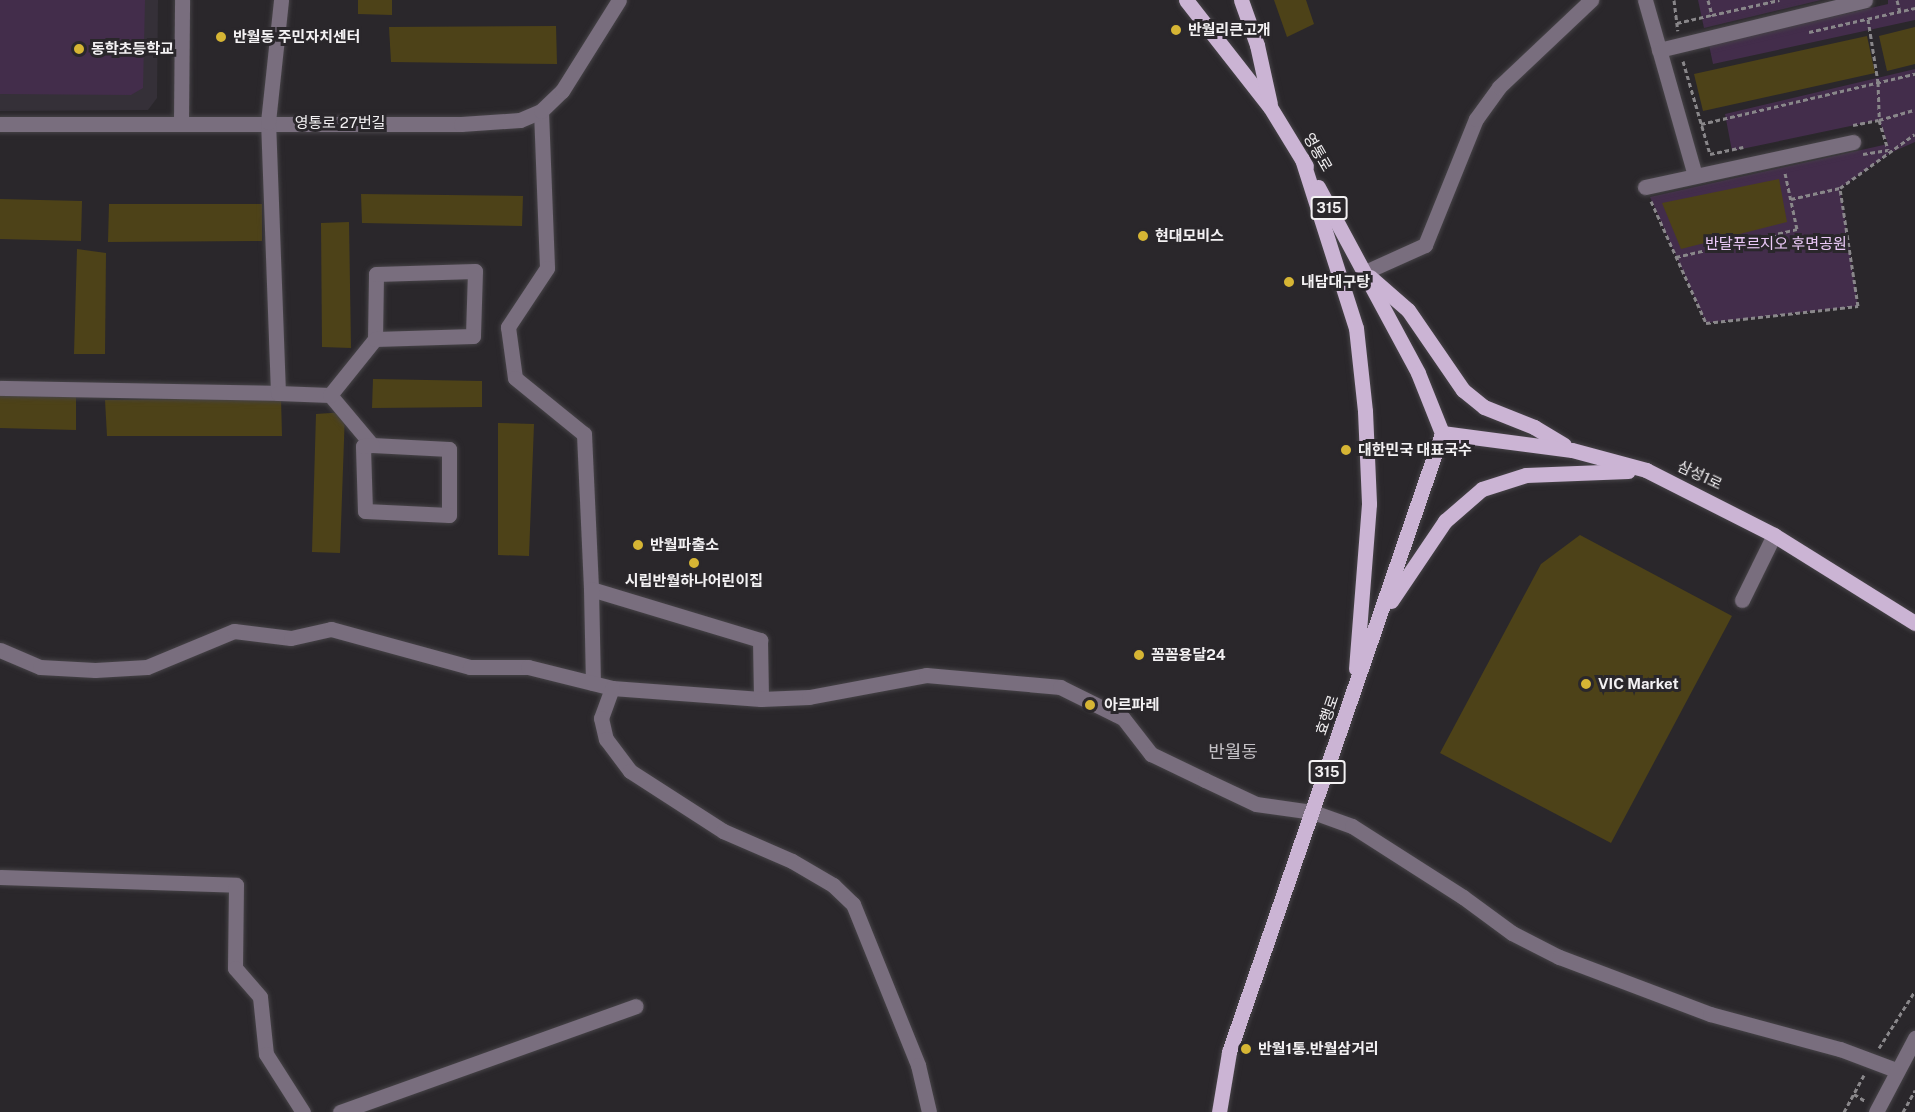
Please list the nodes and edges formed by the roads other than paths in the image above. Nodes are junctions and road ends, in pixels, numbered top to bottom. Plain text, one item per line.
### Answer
1 (182, 0) edge
2 (281, 0) edge
3 (620, 0) edge
4 (1186, 0) edge
5 (1241, 0) edge
6 (1591, 0) edge
7 (1645, 0) edge
8 (1865, 0) edge
9 (1659, 50) junction
10 (1270, 107) junction
11 (541, 111) junction
12 (268, 122) junction
13 (181, 123) junction
14 (0, 124) edge
15 (1853, 149) road end
16 (1302, 159) junction
17 (1695, 175) junction
18 (1645, 187) dead end
19 (1365, 272) junction
20 (375, 339) junction
21 (0, 388) edge
22 (278, 393) junction
23 (330, 395) junction
24 (1442, 433) junction
25 (372, 445) junction
26 (1572, 450) junction
27 (1646, 470) junction
28 (1774, 535) junction
29 (591, 589) junction
30 (1742, 600) dead end
31 (1379, 619) junction
32 (1915, 623) edge
33 (0, 650) edge
34 (593, 683) junction
35 (612, 688) junction
36 (1354, 692) junction
37 (761, 699) junction
38 (1313, 812) junction
39 (0, 877) edge
40 (636, 1006) dead end
41 (1915, 1038) edge
42 (1896, 1070) junction
43 (303, 1112) edge
44 (340, 1112) edge
45 (930, 1112) edge
46 (1219, 1112) edge
47 (1876, 1112) edge

1 - 13 street
2 - 12 street
3 - 11 street, 영통로 27번길
4 - 10 main road, 영통로 / 315
5 - 10 main road
6 - 19 street
7 - 9 street
8 - 9 street
9 - 17 street
10 - 16 main road, 영통로 / 315
11 - 12 street, 영통로 27번길
11 - 29 street
12 - 13 street, 영통로 27번길
12 - 22 street
13 - 14 street, 영통로 27번길
15 - 17 street
16 - 19 main road, 영통로 / 315
16 - 36 main road, 315
17 - 18 street
19 - 24 main road, 영통로 / 315
19 - 26 main road
20 - 20 street
20 - 23 street
21 - 22 street
22 - 23 street
23 - 25 street
24 - 26 main road, 삼성1로
24 - 31 main road, 효행로 / 315
25 - 25 street
26 - 27 main road, 삼성1로
27 - 28 main road, 삼성1로
27 - 31 main road
28 - 30 street
28 - 32 main road, 삼성1로
29 - 34 street
29 - 37 street
31 - 36 main road, 효행로 / 315
33 - 34 street
34 - 35 street
35 - 37 street
35 - 45 street
36 - 38 main road, 효행로 / 315
37 - 38 street
38 - 42 street
38 - 46 main road, 효행로 / 315
39 - 43 street
40 - 44 street
41 - 42 street
42 - 47 street

